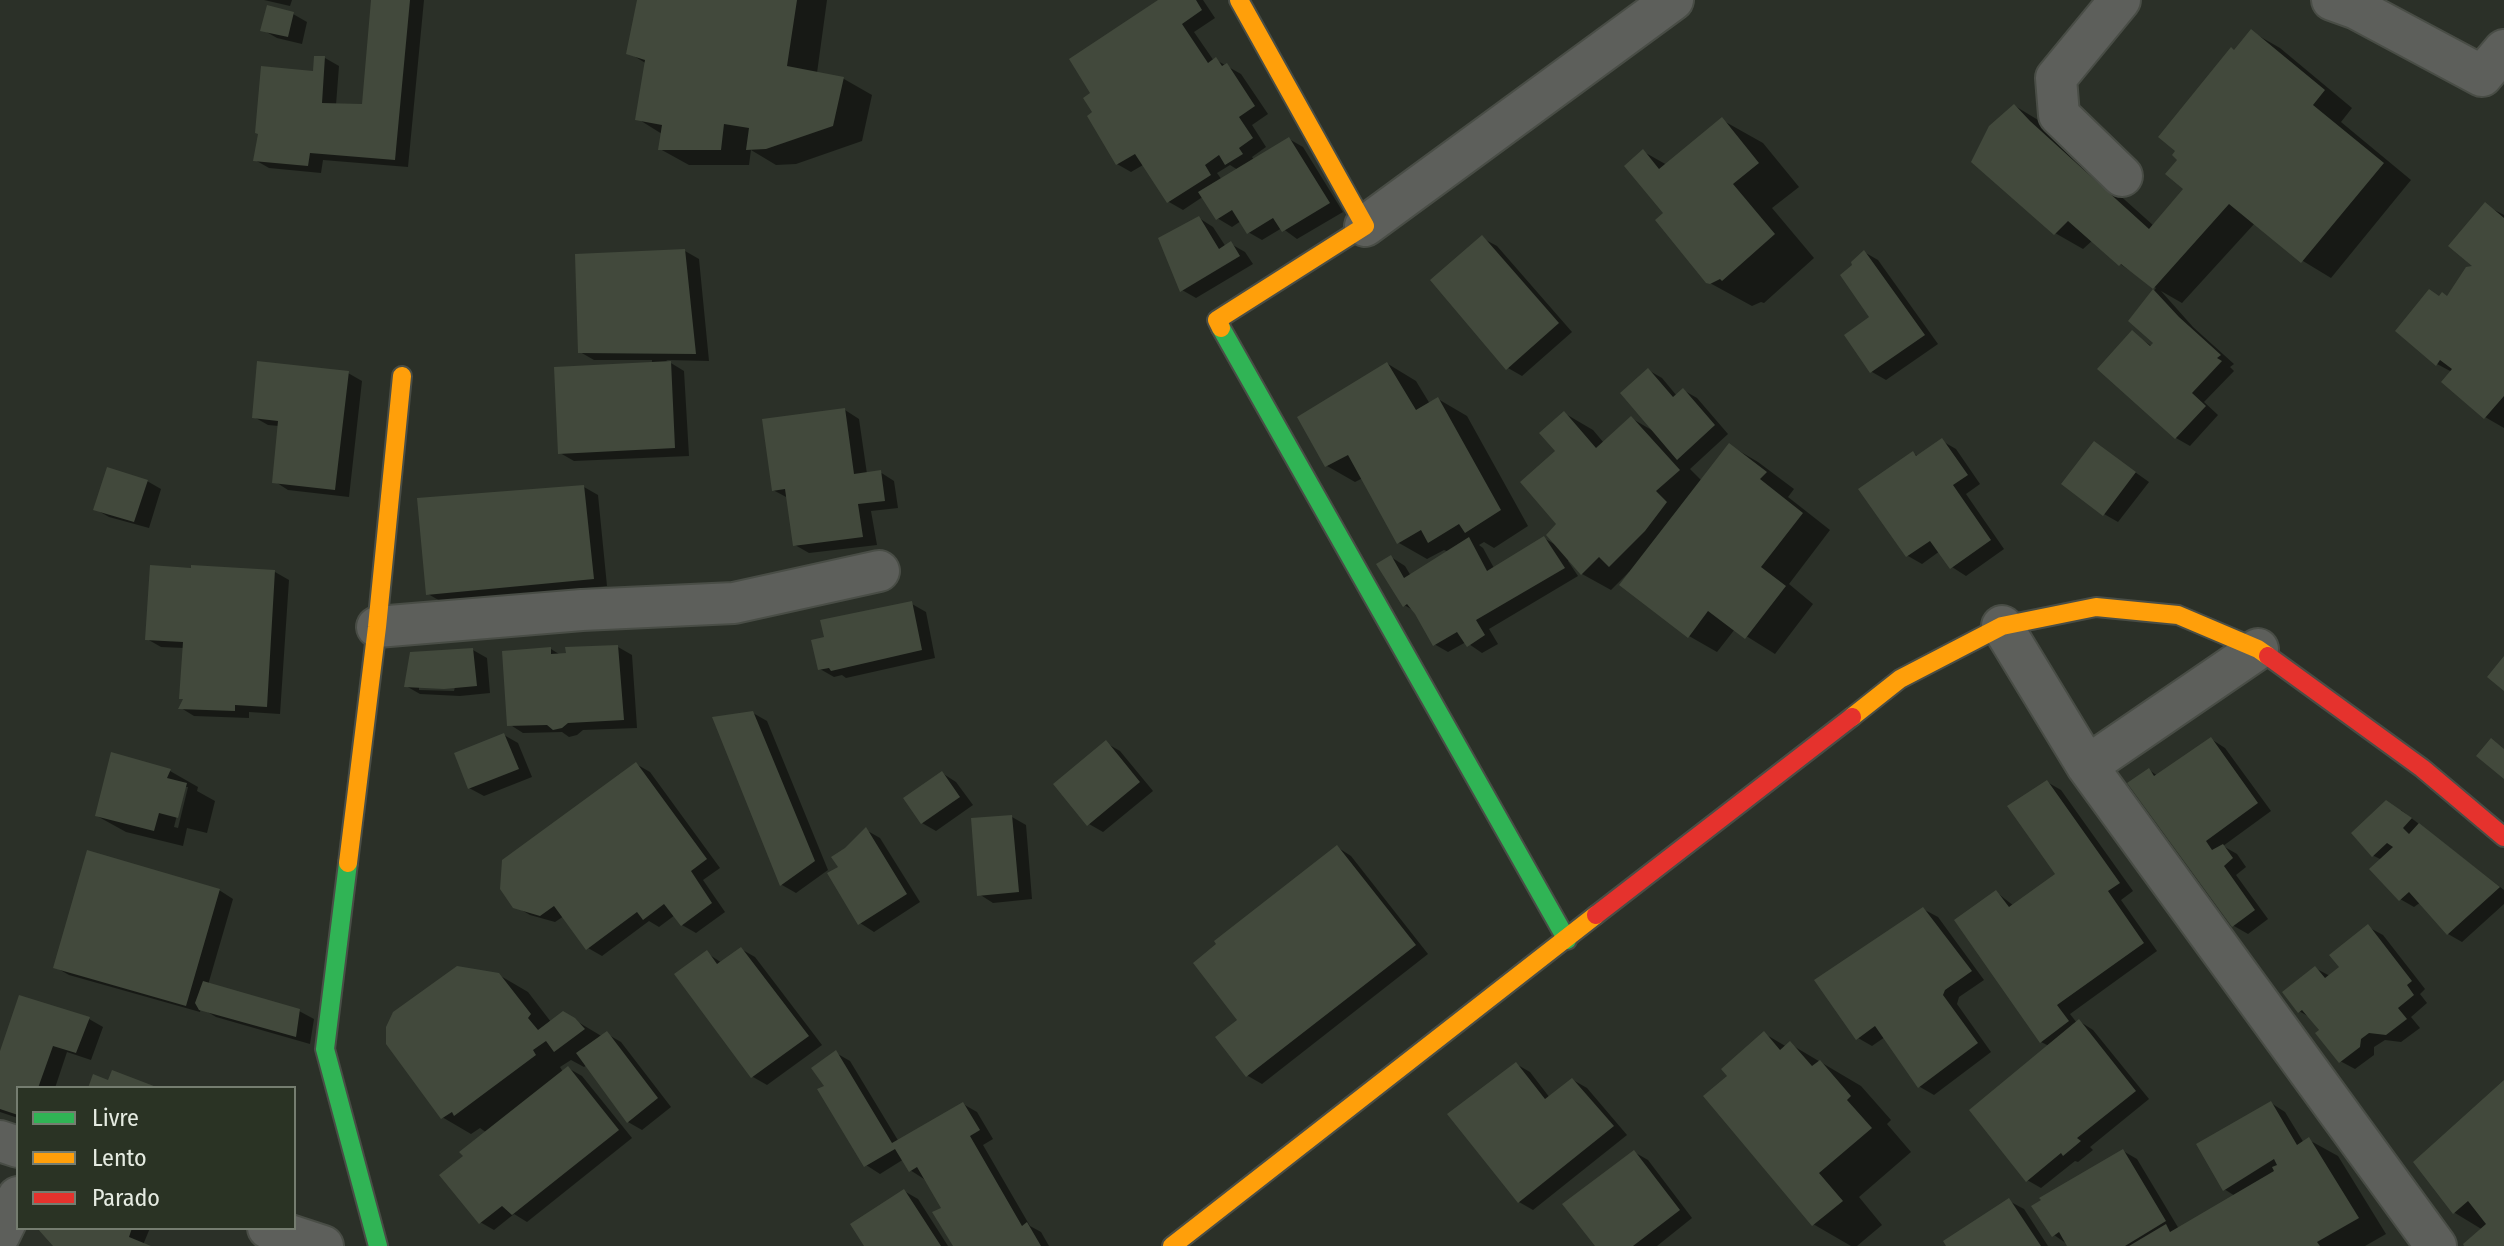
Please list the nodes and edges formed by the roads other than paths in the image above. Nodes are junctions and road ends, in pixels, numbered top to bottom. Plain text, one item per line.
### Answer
1 (1239, 0) edge
2 (1673, 0) edge
3 (2120, 0) edge
4 (2332, 0) edge
5 (2504, 50) edge
6 (2122, 176) dead end
7 (1365, 226) junction
8 (402, 376) dead end
9 (879, 571) dead end
10 (2002, 626) junction
11 (377, 627) junction
12 (2258, 649) junction
13 (2087, 766) junction
14 (2504, 837) edge
15 (1567, 940) junction
16 (16, 1201) edge
17 (274, 1230) edge
18 (0, 1234) edge
19 (323, 1246) edge
20 (378, 1246) edge
21 (1172, 1246) edge
22 (2436, 1246) edge

1 - 7 street
2 - 7 street
3 - 6 street
4 - 5 street
7 - 15 street
8 - 11 street
9 - 11 street
10 - 12 street
10 - 13 street
10 - 15 street
11 - 20 street
12 - 13 street
12 - 14 street
13 - 22 street
15 - 21 street
16 - 18 street
17 - 19 street

